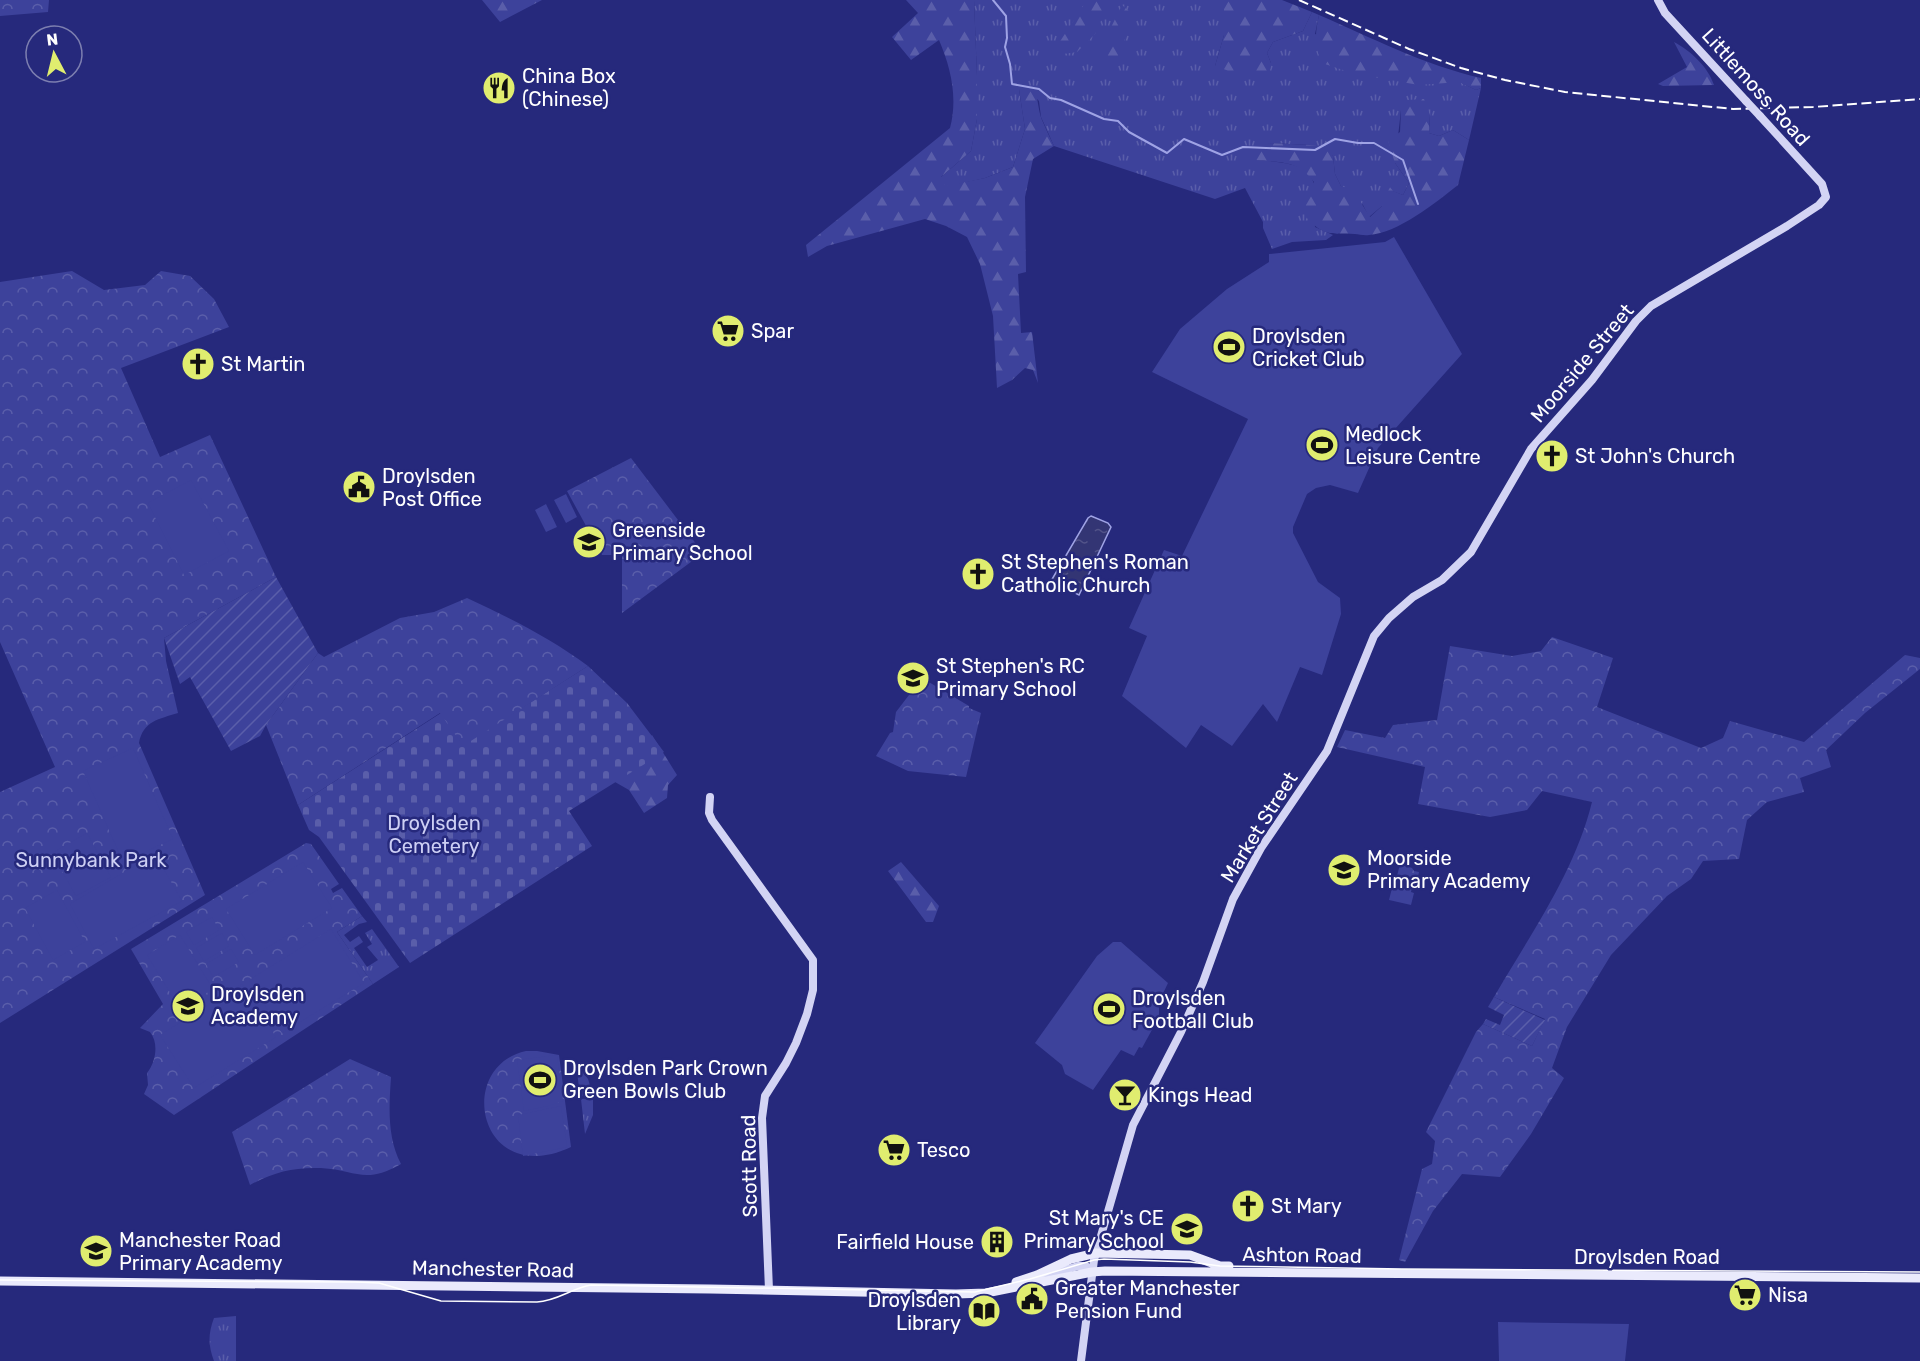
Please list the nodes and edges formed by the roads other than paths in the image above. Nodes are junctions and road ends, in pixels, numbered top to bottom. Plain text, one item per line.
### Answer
1 (1658, 0) edge
2 (1826, 197) joint
3 (1442, 580) joint
4 (710, 797) dead end
5 (1096, 1253) junction
6 (1092, 1272) junction
7 (1374, 1274) junction
8 (1920, 1278) edge
9 (0, 1281) edge
10 (1020, 1281) junction
11 (769, 1290) junction
12 (986, 1293) junction
13 (1081, 1361) edge

1 - 2 street, Littlemoss Road, bridge
2 - 3 street, Moorside Street
3 - 5 street, Market Street
4 - 11 street, Scott Road
5 - 6 street, Market Street
5 - 7 main road, Ashton Road
5 - 10 main road, Manchester Road
6 - 7 main road, Ashton Road
6 - 10 street
6 - 12 main road, Manchester Road
6 - 13 street, Market Street
7 - 8 main road, Droylsden Road
9 - 11 main road, Manchester Road
10 - 12 main road, Manchester Road
11 - 12 main road, Manchester Road

